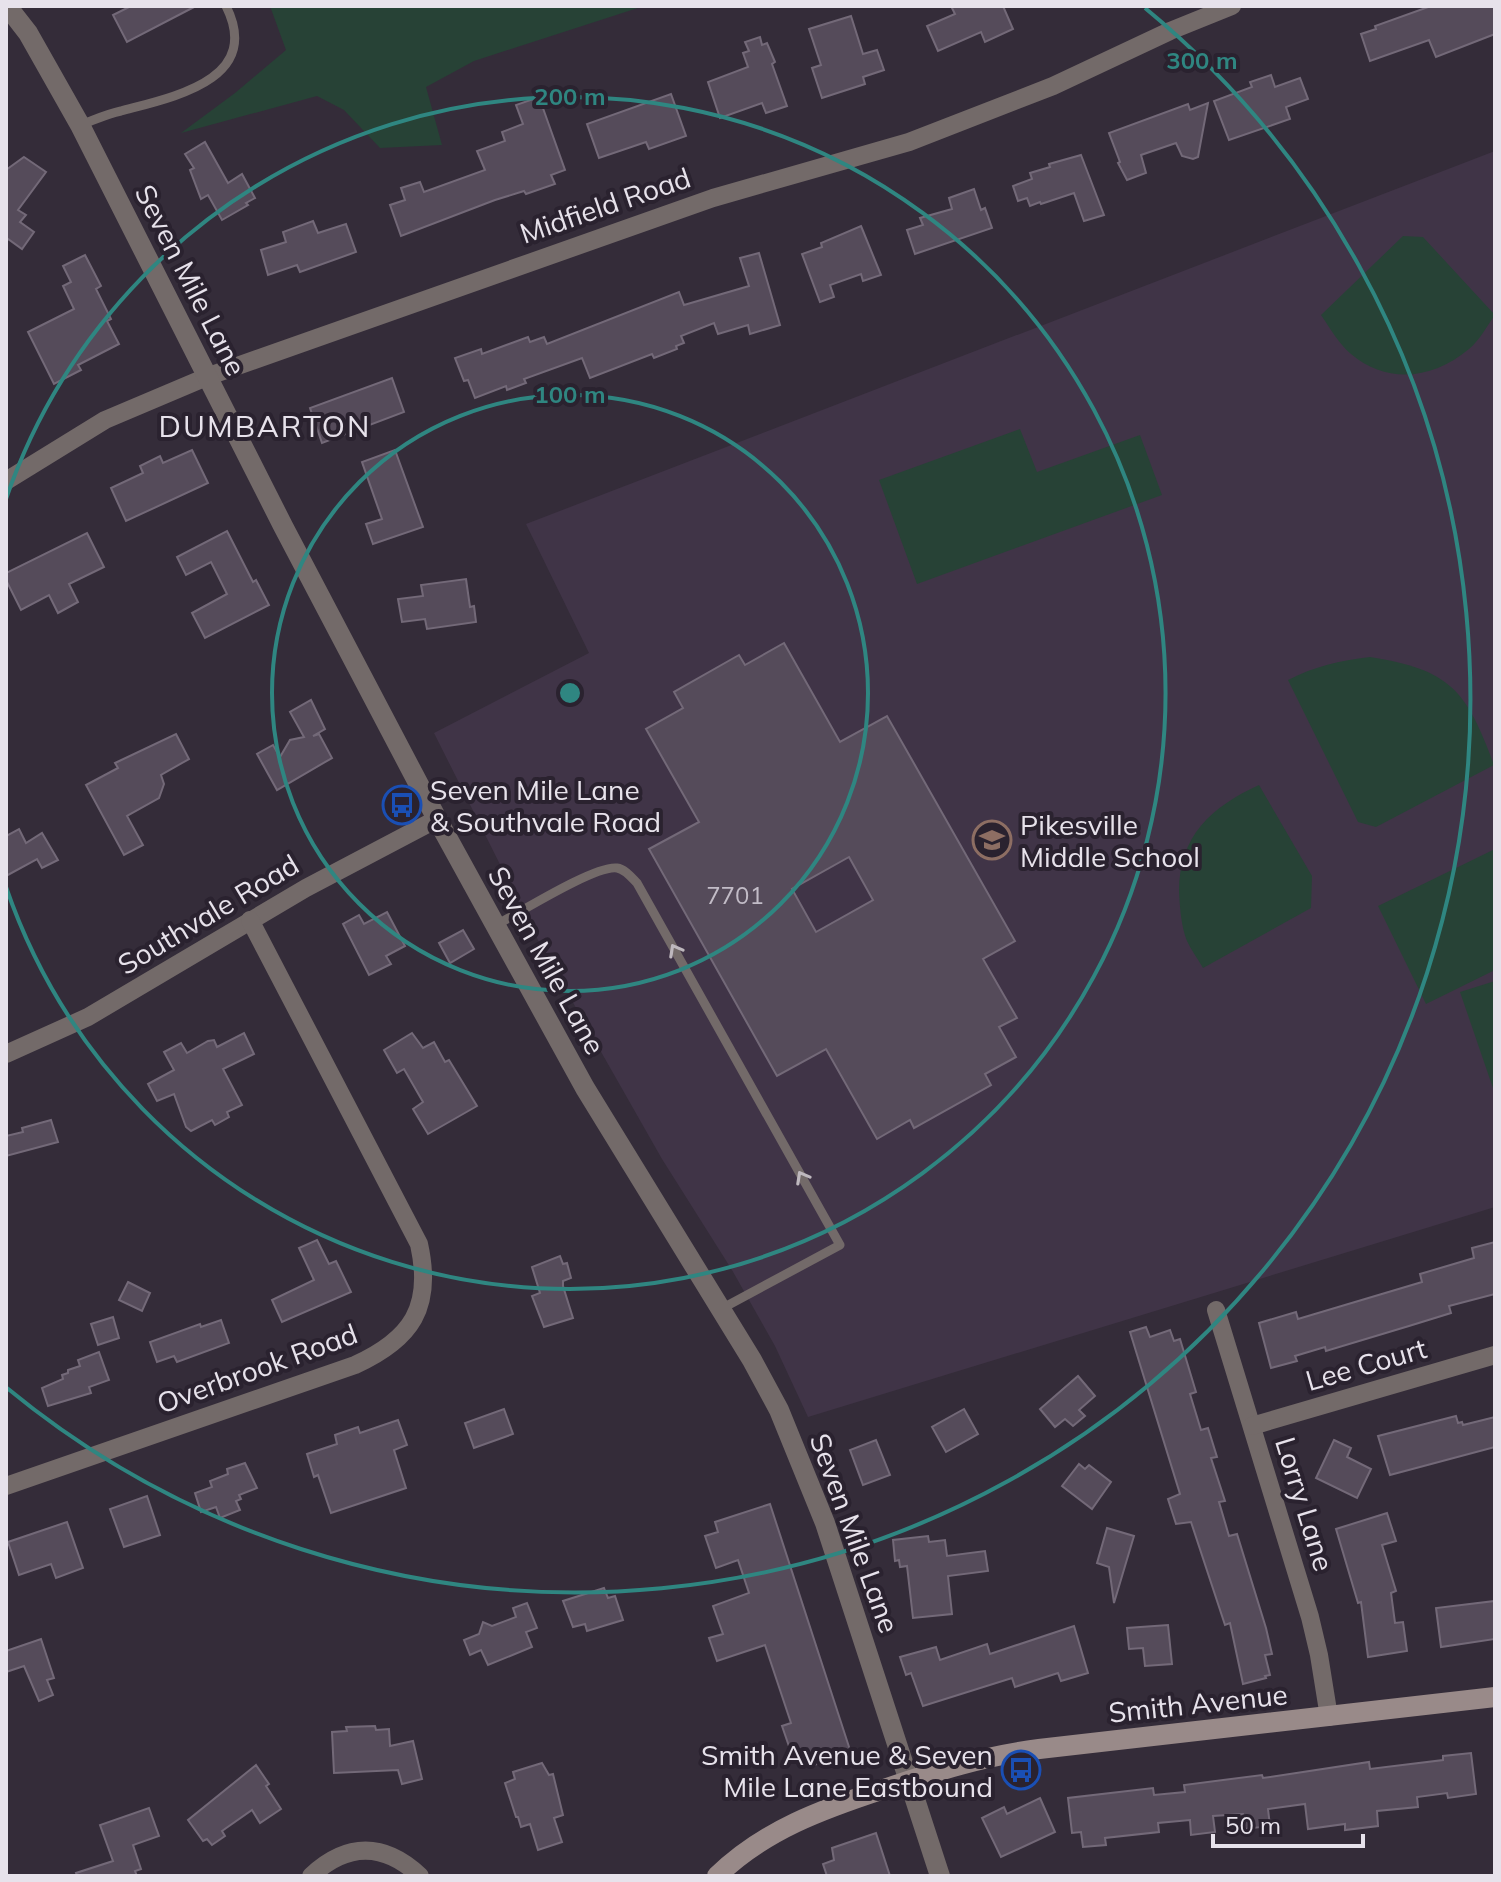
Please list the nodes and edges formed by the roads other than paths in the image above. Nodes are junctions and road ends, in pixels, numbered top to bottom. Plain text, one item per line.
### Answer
1 (7, 6) edge
2 (226, 6) edge
3 (1232, 6) edge
4 (80, 125) junction
5 (209, 376) junction
6 (6, 481) edge
7 (437, 819) junction
8 (250, 920) junction
9 (496, 925) junction
10 (6, 1054) edge
11 (721, 1309) junction
12 (1216, 1310) dead end
13 (1495, 1355) edge
14 (1252, 1426) junction
15 (6, 1486) edge
16 (1495, 1697) edge
17 (1329, 1717) junction
18 (909, 1780) junction
19 (311, 1876) edge
20 (420, 1876) edge
21 (717, 1876) edge
22 (940, 1876) edge

1 - 4 street, Seven Mile Lane
2 - 4 lane
3 - 5 street, Midfield Road
4 - 5 street, Seven Mile Lane
5 - 6 street, Midfield Road
5 - 7 street, Seven Mile Lane
7 - 8 street, Southvale Road
7 - 9 street, Seven Mile Lane
8 - 10 street, Southvale Road
8 - 15 street, Overbrook Road
9 - 11 street, Seven Mile Lane
11 -> 9 lane
11 - 18 street, Seven Mile Lane
12 - 14 street, Lorry Lane
13 - 14 street, Lee Court
14 - 17 street, Lorry Lane
16 - 17 main road, Smith Avenue
17 - 18 main road, Smith Avenue
18 - 21 main road, Smith Avenue
18 - 22 street, Seven Mile Lane
19 - 20 street

